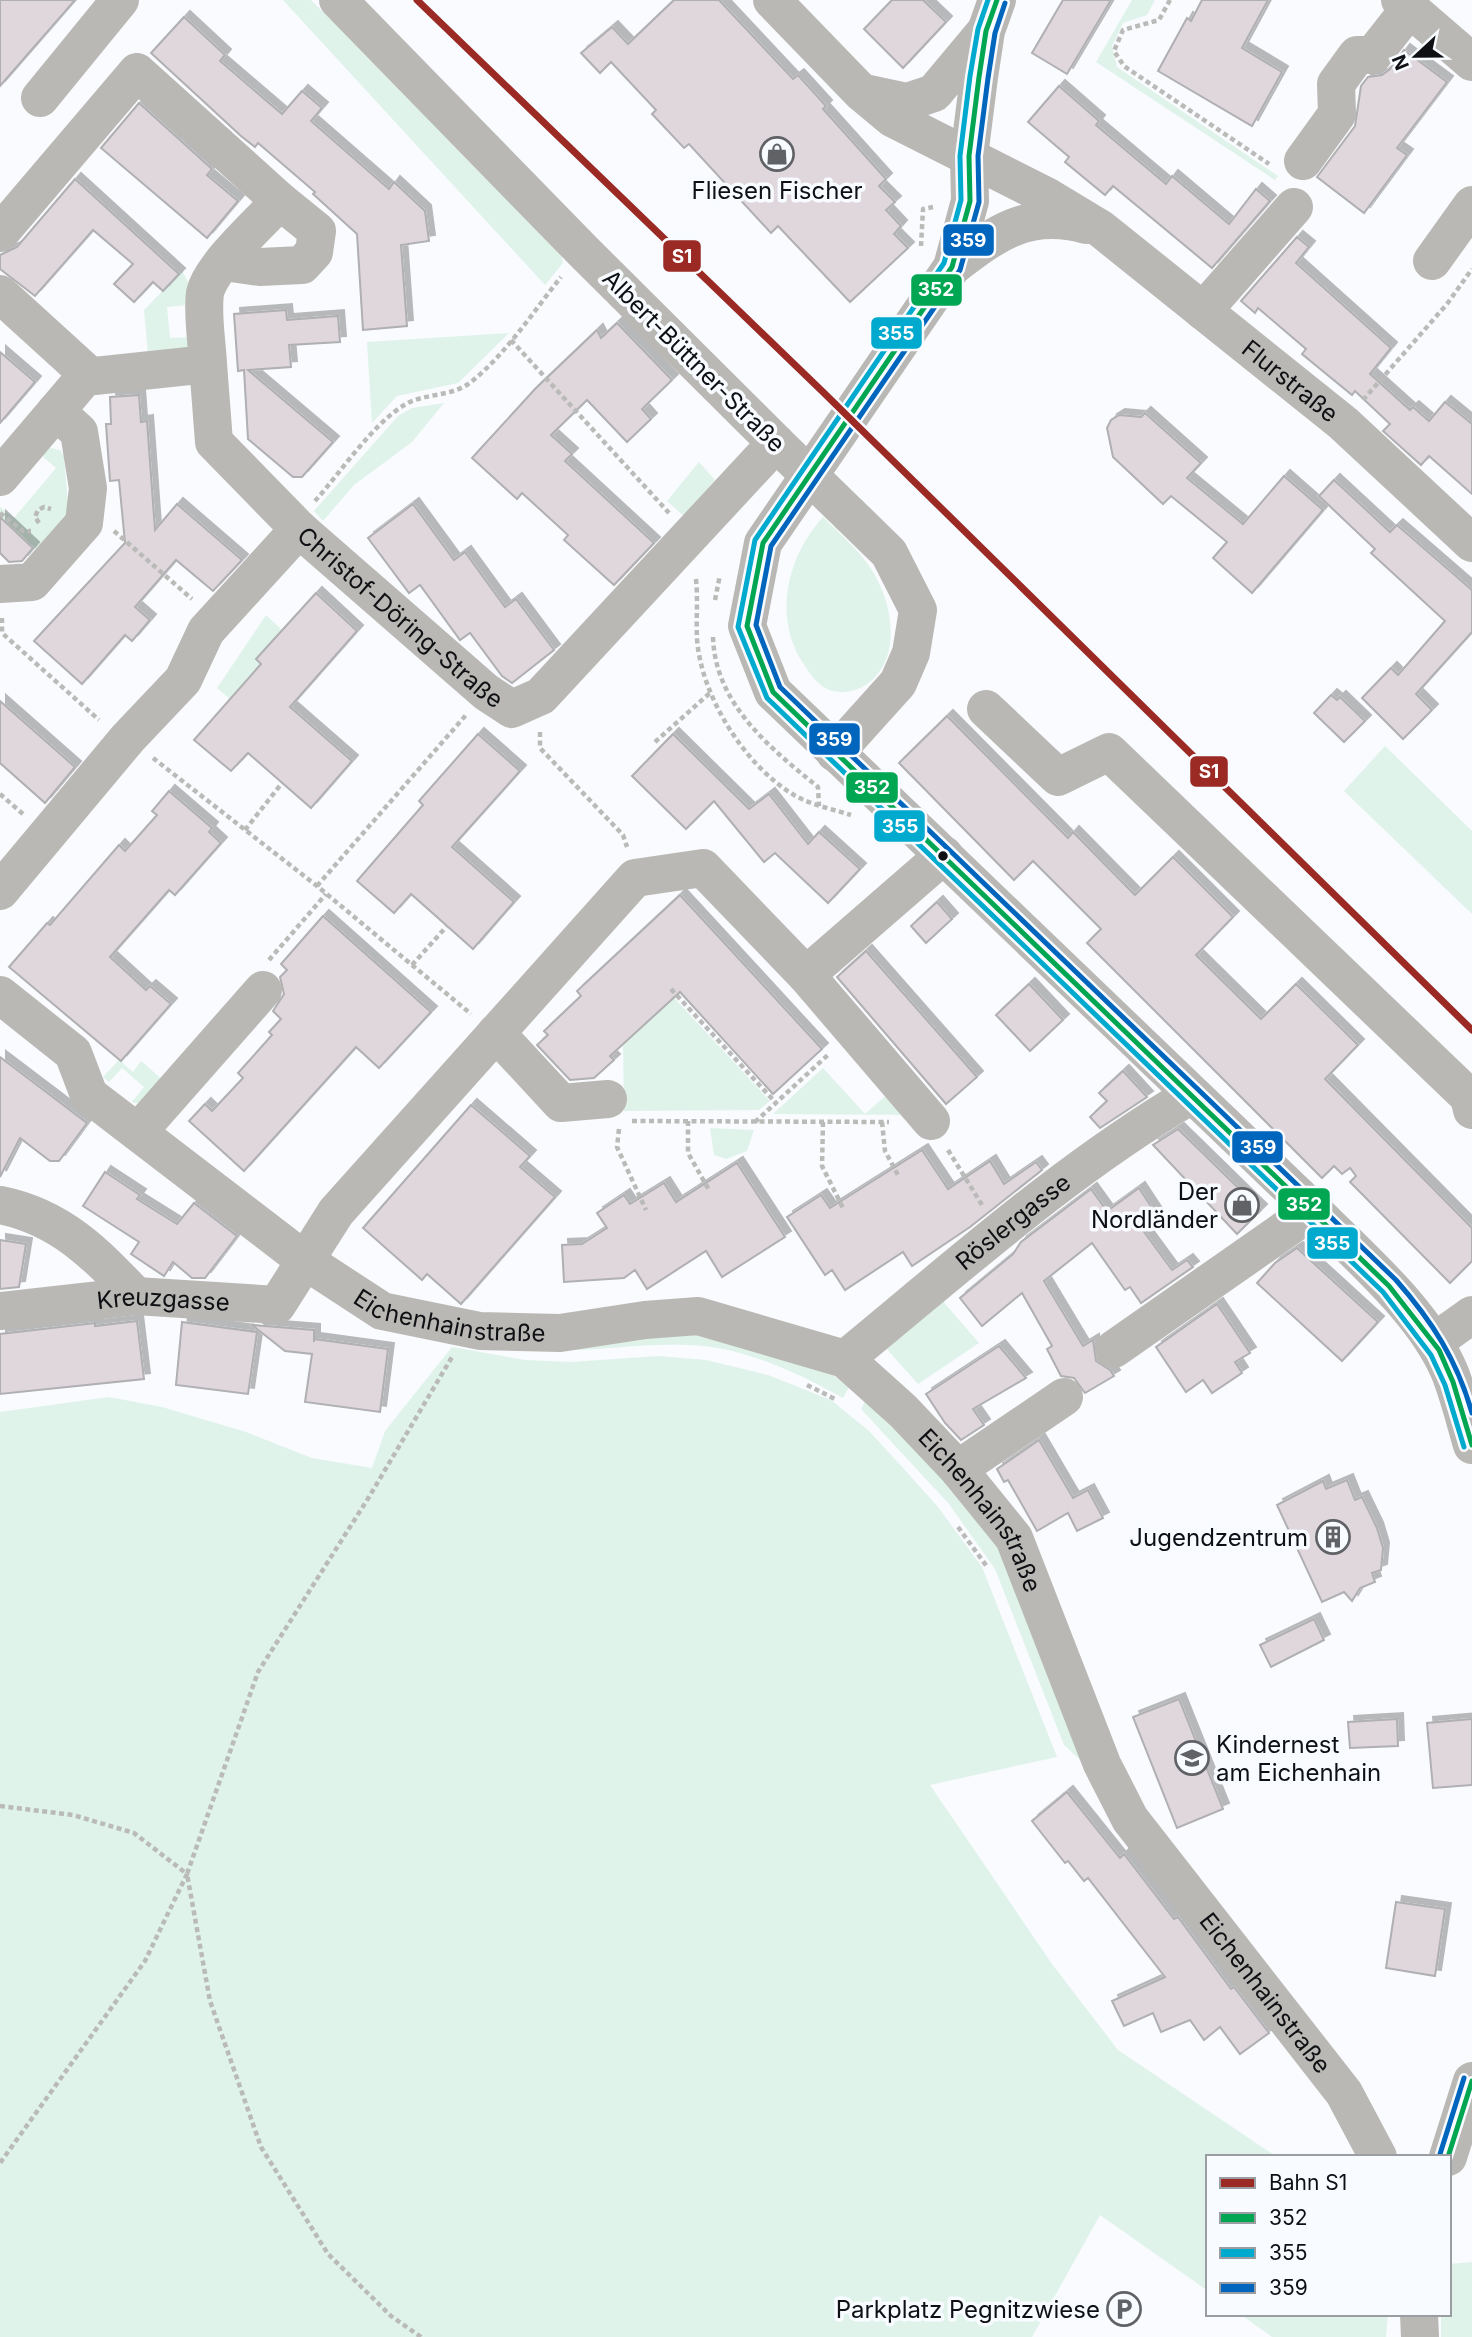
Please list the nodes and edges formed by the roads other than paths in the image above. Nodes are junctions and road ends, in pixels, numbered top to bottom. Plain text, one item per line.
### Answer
1 (121, 0) edge
2 (338, 0) edge
3 (772, 0) edge
4 (1405, 4) edge
5 (991, 15) edge
6 (1472, 62) edge
7 (862, 93) junction
8 (40, 98) dead end
9 (969, 156) junction
10 (1303, 161) road end
11 (280, 201) junction
12 (1472, 205) edge
13 (1294, 207) dead end
14 (1101, 229) junction
15 (0, 233) edge
16 (1432, 261) dead end
17 (224, 262) junction
18 (952, 267) junction
19 (0, 294) edge
20 (1203, 311) junction
21 (208, 364) junction
22 (90, 376) junction
23 (56, 411) junction
24 (776, 443) junction
25 (6, 457) edge
26 (304, 519) junction
27 (1472, 543) edge
28 (1, 585) edge
29 (986, 709) dead end
30 (835, 752) junction
31 (944, 855) junction
32 (0, 891) edge
33 (806, 975) junction
34 (263, 990) road end
35 (0, 995) edge
36 (485, 1025) junction
37 (1190, 1096) junction
38 (608, 1100) dead end
39 (1472, 1110) edge
40 (931, 1121) road end
41 (138, 1132) junction
42 (0, 1205) edge
43 (1313, 1210) junction
44 (307, 1262) junction
45 (136, 1296) junction
46 (0, 1311) edge
47 (1472, 1315) edge
48 (1434, 1342) junction
49 (1114, 1349) dead end
50 (845, 1359) junction
51 (1064, 1397) dead end
52 (1472, 1445) edge
53 (958, 1469) junction
54 (1471, 2088) edge
55 (1377, 2155) edge
56 (1449, 2155) edge
57 (1419, 2316) edge
58 (1420, 2337) edge

1 - 8 street
2 - 24 street, Albert-Büttner-Straße
3 - 7 street, Flurstraße
4 - 6 street
4 - 10 street
5 - 7 street
5 - 9 street
7 - 9 street, Flurstraße
9 - 14 street, Flurstraße
9 - 18 street
11 - 15 street
11 - 17 street
11 - 17 street
12 - 16 street
13 - 20 street
14 - 18 street, Flurstraße
14 - 20 street, Flurstraße
17 - 21 street
18 - 30 street
19 - 22 street
20 - 27 street, Flurstraße
21 - 22 street
21 - 26 street
22 - 23 street
23 - 25 street
23 - 28 street
24 - 26 street, Christof-Döring-Straße
24 - 30 street, Albert-Büttner-Straße, bridge
26 - 32 street, Christof-Döring-Straße
29 - 39 street
30 - 31 street
31 - 33 street
31 - 37 street
33 - 36 street
33 - 40 street
34 - 41 street
35 - 41 street, Eichenhainstraße
36 - 38 street
36 - 44 street
37 - 43 street
37 - 50 street, Röslergasse
41 - 44 street, Eichenhainstraße
42 - 45 street
43 - 48 street
43 - 49 street
44 - 45 street, Kreuzgasse
44 - 50 street, Eichenhainstraße
45 - 46 street, Kreuzgasse
47 - 48 street
48 - 52 street
50 - 53 street, Eichenhainstraße
51 - 53 street
53 - 55 street, Eichenhainstraße
54 - 56 street
57 - 58 street

